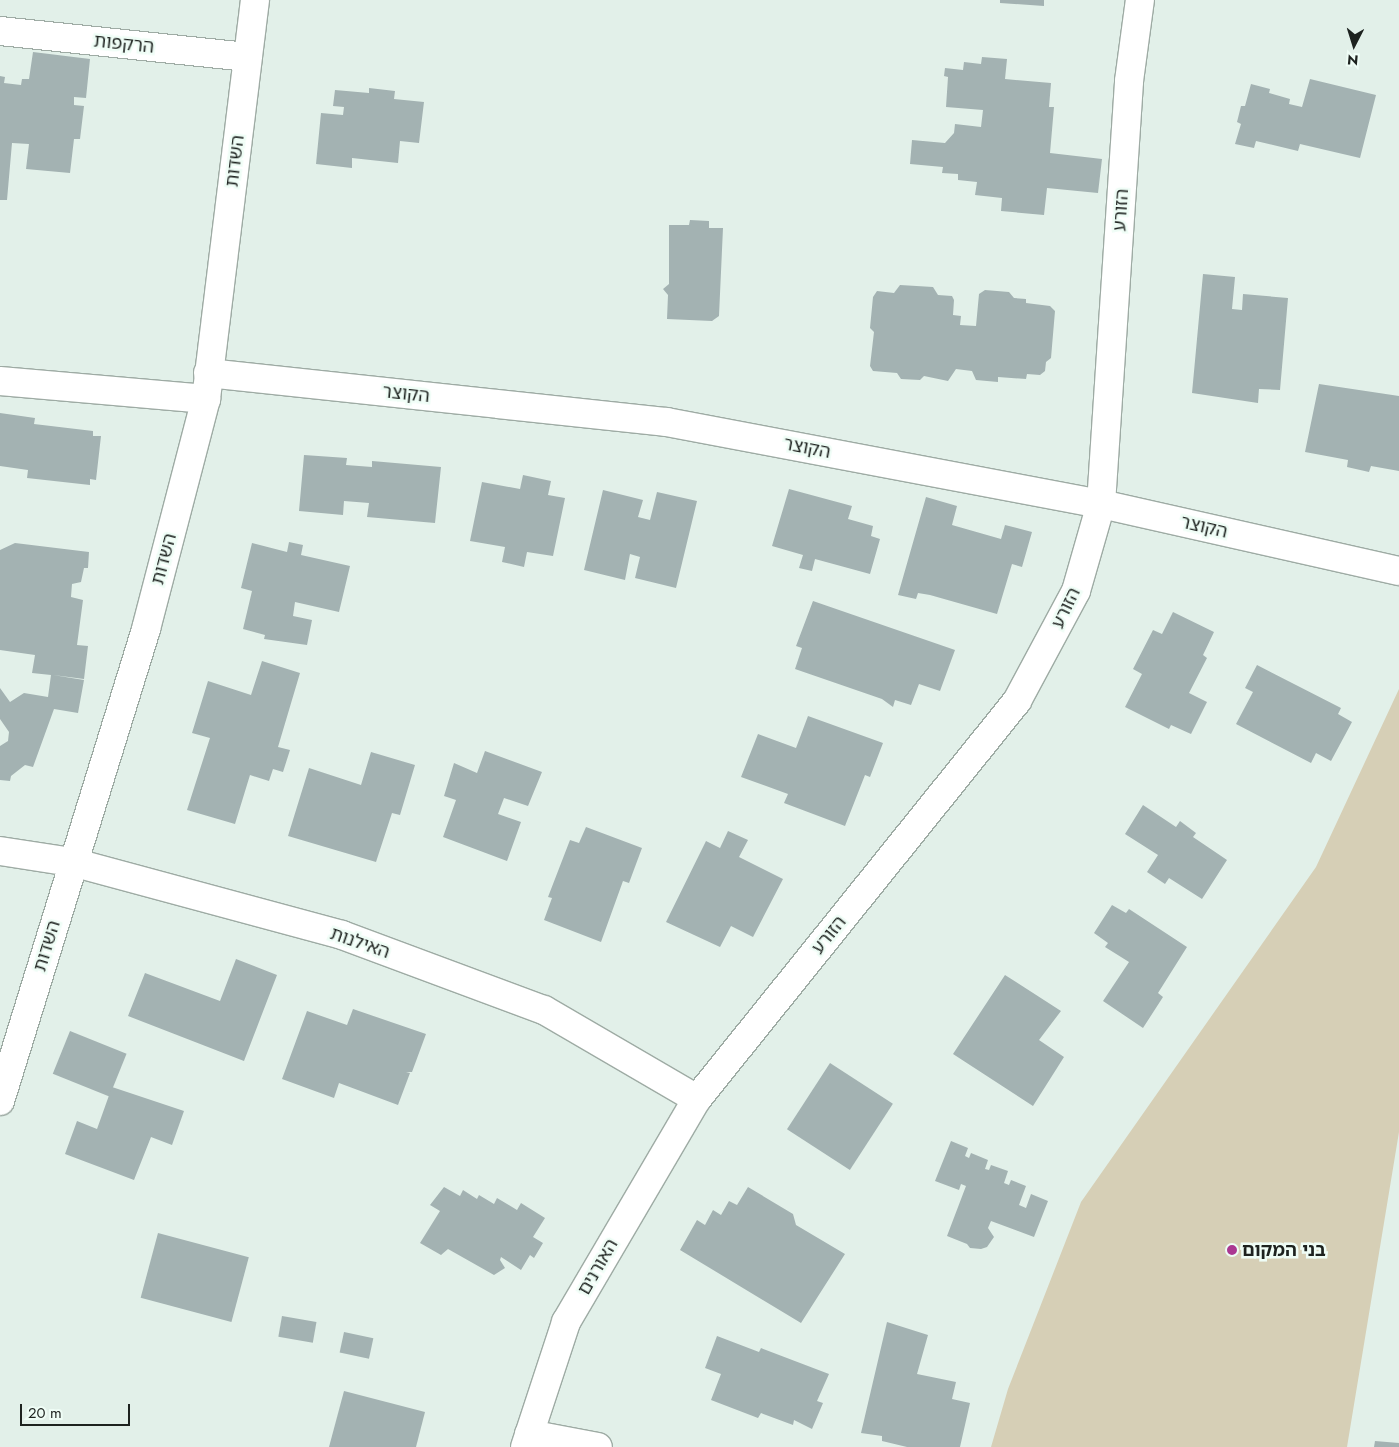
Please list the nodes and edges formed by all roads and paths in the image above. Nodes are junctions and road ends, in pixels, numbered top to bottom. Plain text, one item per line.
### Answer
1 (255, 0) edge
2 (1140, 0) edge
3 (0, 31) edge
4 (248, 57) junction
5 (0, 381) edge
6 (207, 386) junction
7 (1101, 504) junction
8 (1399, 571) edge
9 (0, 851) edge
10 (72, 862) junction
11 (697, 1099) junction
12 (0, 1101) edge
13 (527, 1441) edge
14 (598, 1447) edge

1 - 4 street, השדות
2 - 7 street, הזורע
3 - 4 street, הרקפות
4 - 6 street, השדות
5 - 6 street, הקוצר
6 - 7 street, הקוצר
6 - 10 street, השדות
7 - 8 street, הקוצר
7 - 11 street, הזורע
9 - 10 street, האילנות
10 - 11 street, האילנות
10 - 12 street, השדות
11 - 13 street, האורנים
13 - 14 street

